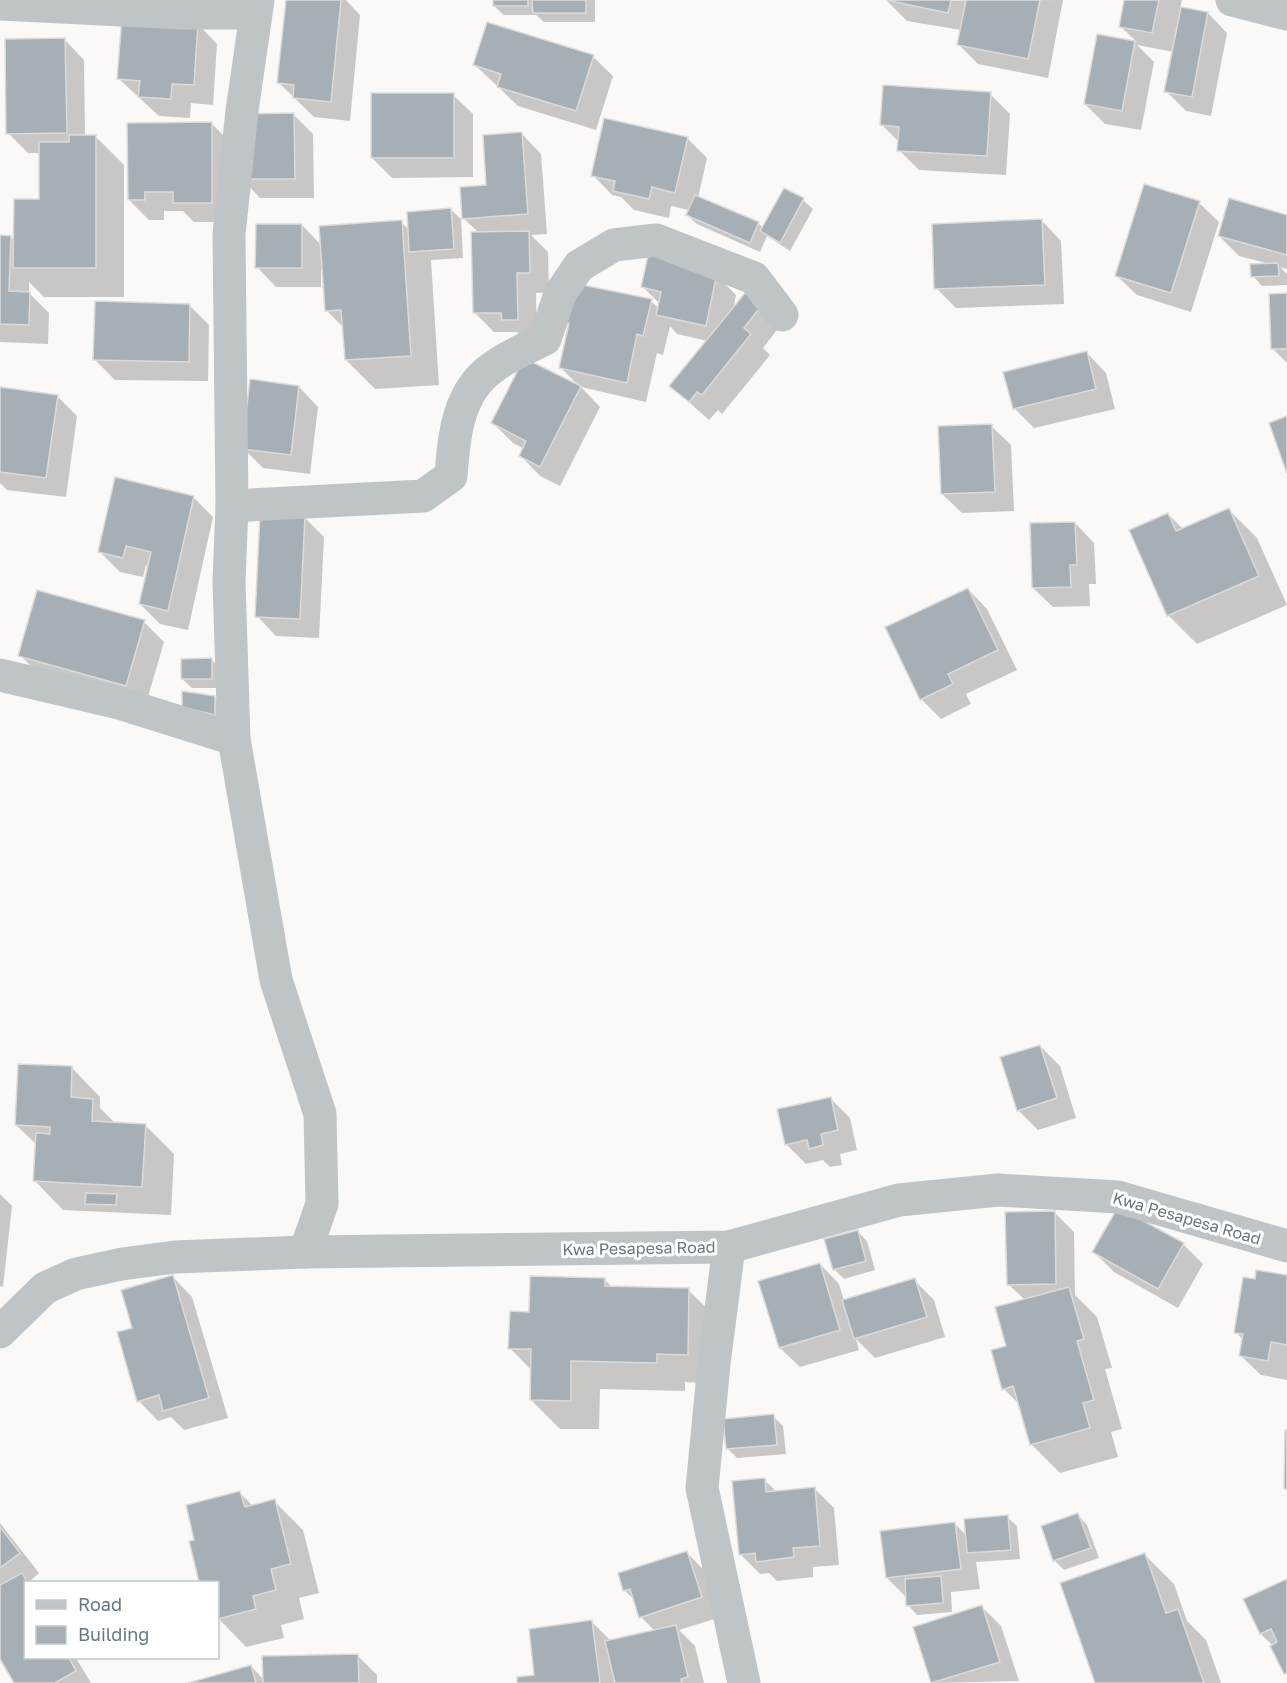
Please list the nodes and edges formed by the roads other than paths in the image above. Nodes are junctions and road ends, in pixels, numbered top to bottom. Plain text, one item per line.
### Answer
1 (1232, 0) edge
2 (0, 4) edge
3 (257, 6) edge
4 (1287, 14) edge
5 (782, 315) dead end
6 (232, 506) junction
7 (0, 675) edge
8 (234, 739) junction
9 (1287, 1246) edge
10 (729, 1247) junction
11 (305, 1252) junction
12 (0, 1332) edge
13 (744, 1683) edge

1 - 4 street
2 - 3 street
3 - 6 street
5 - 6 street
6 - 8 street
7 - 8 street
8 - 11 street
9 - 10 street, Kwa Pesapesa Road
10 - 11 street, Kwa Pesapesa Road
10 - 13 street
11 - 12 street, Kwa Pesapesa Road

